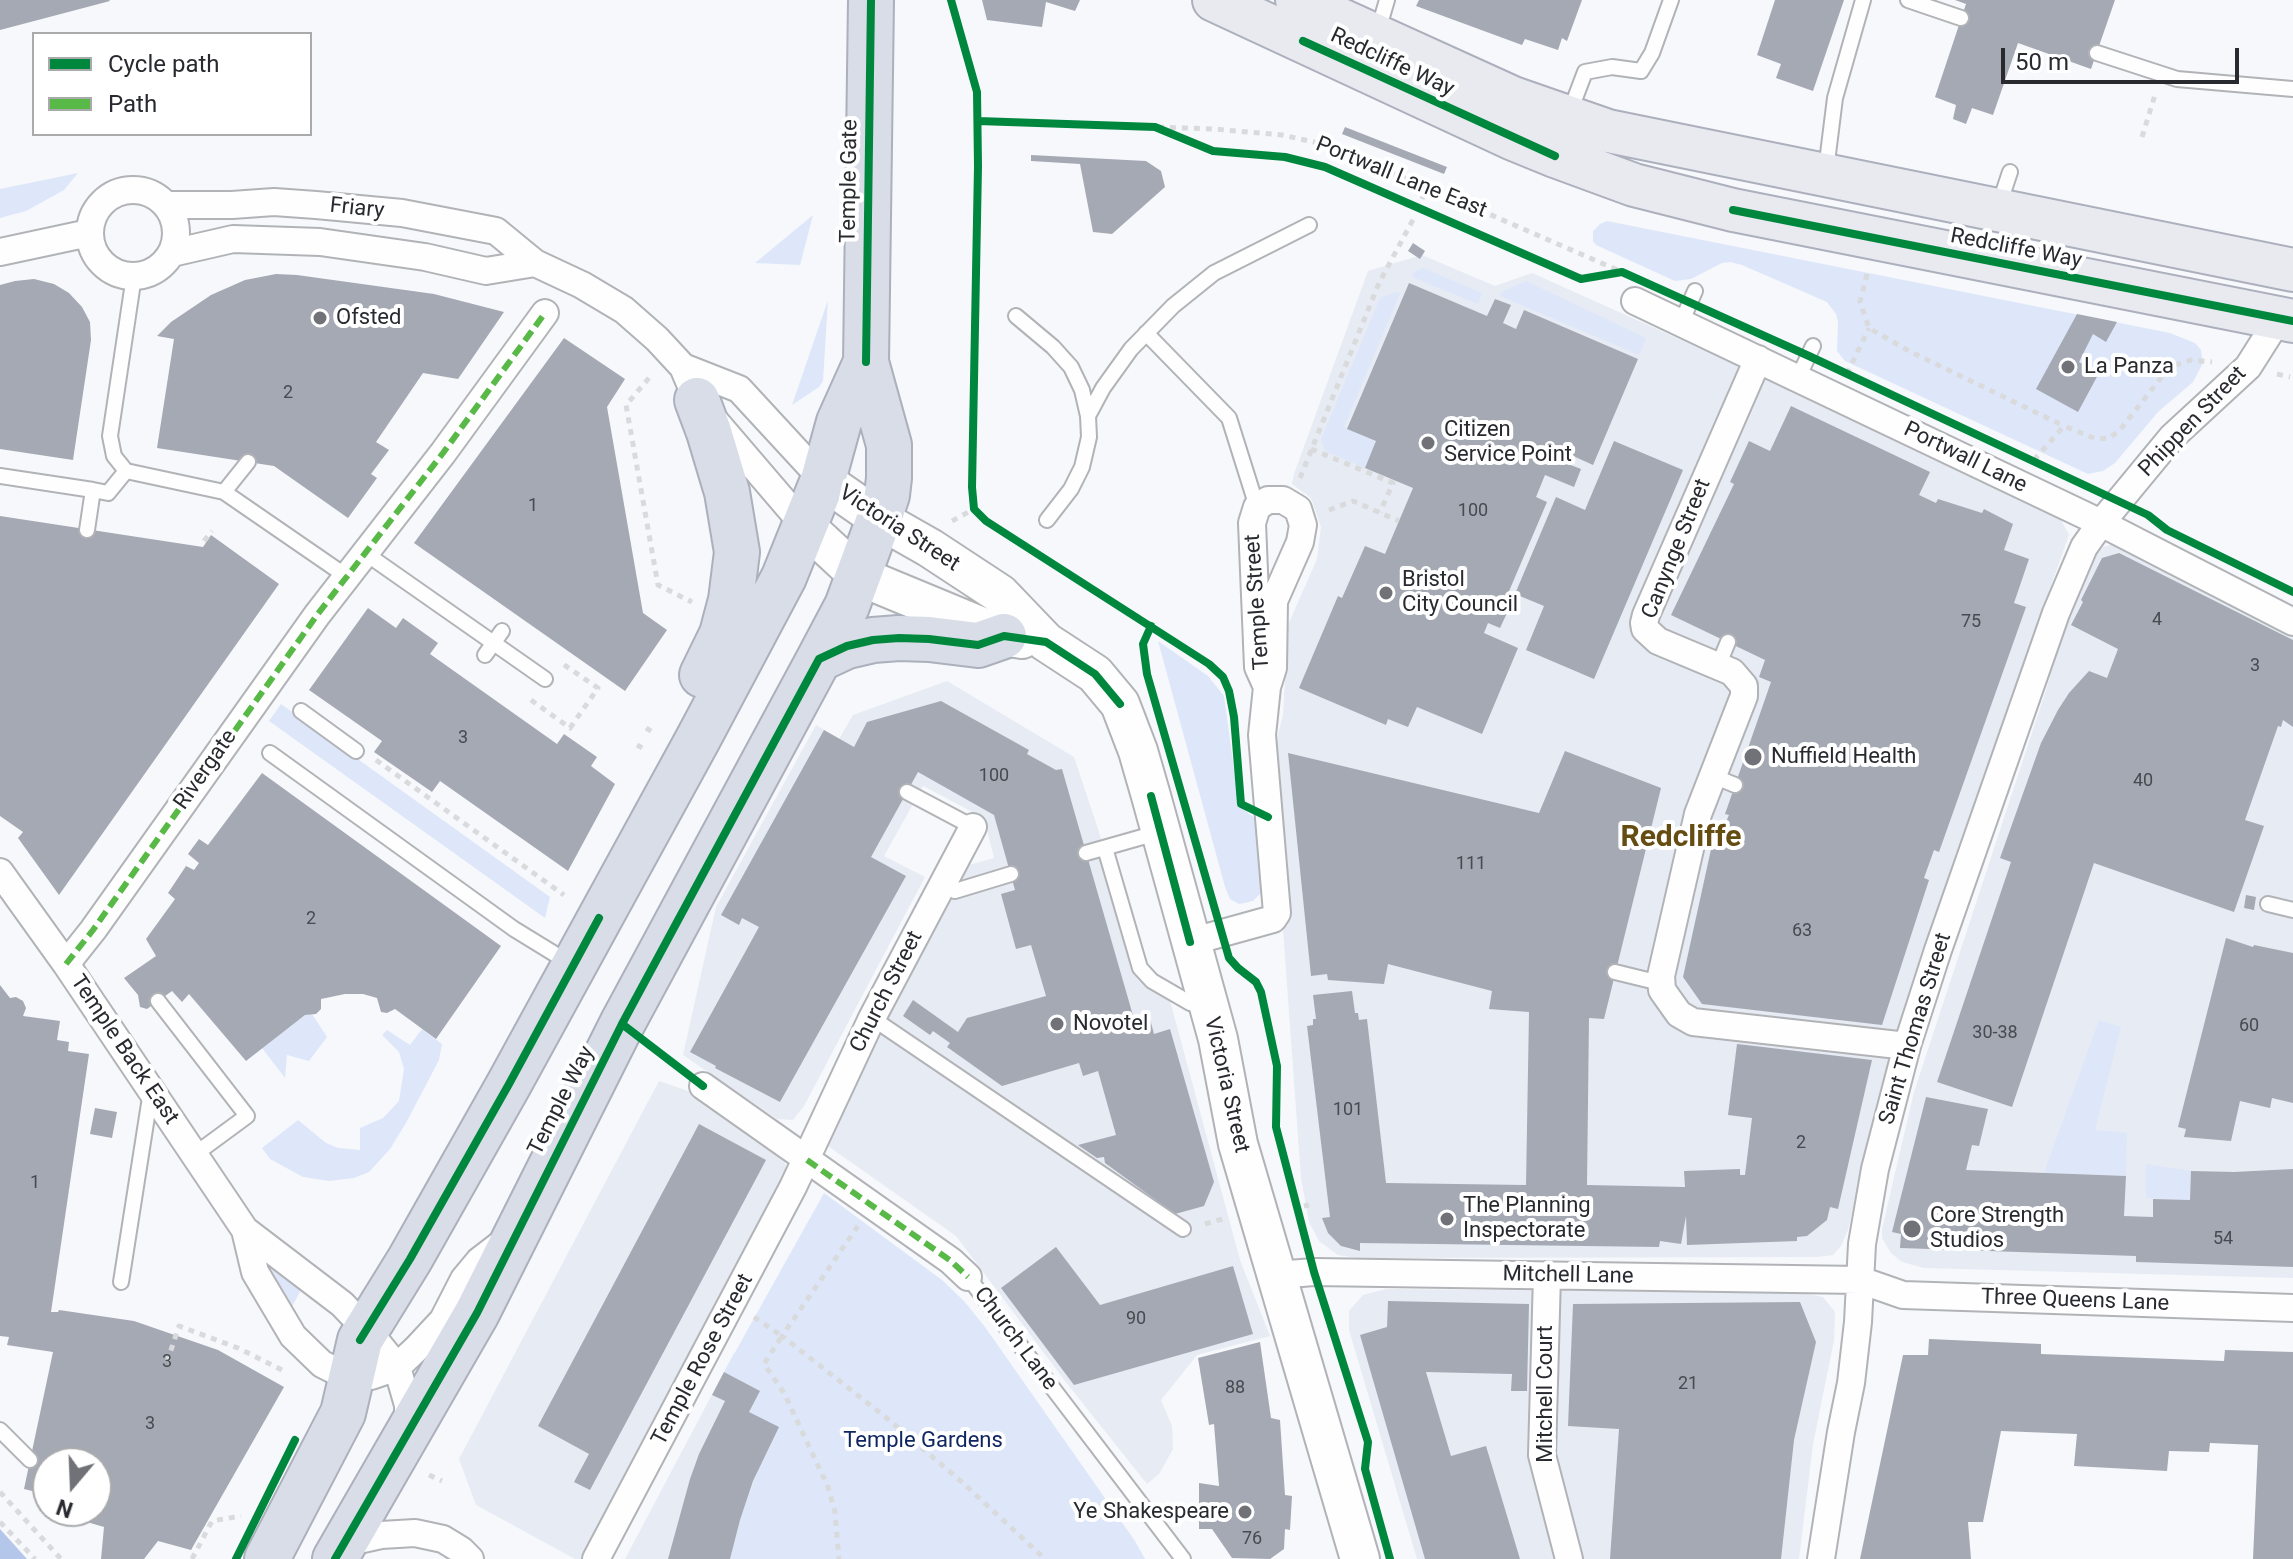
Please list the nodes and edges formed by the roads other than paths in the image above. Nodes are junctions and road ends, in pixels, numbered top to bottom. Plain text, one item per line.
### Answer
1 (871, 0) edge
2 (1214, 0) edge
3 (1297, 0) edge
4 (1671, 0) edge
5 (1863, 0) edge
6 (1908, 0) edge
7 (1382, 18) edge
8 (1961, 18) dead end
9 (2097, 53) dead end
10 (2293, 89) edge
11 (1568, 118) junction
12 (1825, 174) junction
13 (166, 205) junction
14 (1309, 225) dead end
15 (89, 233) junction
16 (0, 252) edge
17 (172, 253) junction
18 (535, 263) junction
19 (2293, 270) edge
20 (134, 276) junction
21 (1635, 290) road end
22 (1695, 291) dead end
23 (545, 313) dead end
24 (1016, 316) dead end
25 (2286, 320) edge
26 (1681, 323) junction
27 (1146, 333) junction
28 (1758, 359) junction
29 (866, 362) junction
30 (690, 384) junction
31 (1088, 416) junction
32 (248, 462) dead end
33 (126, 471) junction
34 (0, 476) edge
35 (823, 480) junction
36 (93, 490) junction
37 (224, 492) junction
38 (1257, 507) junction
39 (879, 519) junction
40 (1047, 520) dead end
41 (2101, 523) junction
42 (804, 525) junction
43 (87, 530) dead end
44 (365, 553) junction
45 (346, 576) junction
46 (859, 576) junction
47 (2293, 622) edge
48 (1025, 639) junction
49 (819, 659) junction
50 (545, 679) dead end
51 (1267, 687) junction
52 (301, 711) dead end
53 (698, 739) junction
54 (356, 751) road end
55 (270, 753) dead end
56 (907, 792) dead end
57 (973, 827) joint
58 (1161, 832) junction
59 (1105, 848) junction
60 (1086, 853) dead end
61 (0, 872) edge
62 (1011, 874) dead end
63 (942, 884) junction
64 (2268, 904) dead end
65 (2293, 910) edge
66 (1190, 942) junction
67 (66, 964) junction
68 (574, 965) junction
69 (1615, 972) dead end
70 (1660, 983) junction
71 (158, 1001) dead end
72 (1209, 1008) junction
73 (872, 1018) junction
74 (1907, 1046) junction
75 (703, 1086) road end
76 (151, 1090) junction
77 (194, 1155) junction
78 (807, 1160) junction
79 (1183, 1229) road end
80 (245, 1230) junction
81 (515, 1233) junction
82 (1276, 1275) junction
83 (1547, 1275) junction
84 (968, 1277) joint
85 (1860, 1280) junction
86 (121, 1282) dead end
87 (2293, 1308) edge
88 (342, 1358) junction
89 (397, 1367) junction
90 (0, 1430) edge
91 (408, 1432) junction
92 (30, 1460) dead end
93 (340, 1551) edge
94 (465, 1554) edge
95 (236, 1559) edge
96 (267, 1559) edge
97 (596, 1559) edge
98 (1183, 1559) edge
99 (1360, 1559) edge
100 (1569, 1559) edge
101 (1821, 1559) edge

1 - 29 highway, Temple Gate
2 - 25 main road, Redcliffe Way
3 - 7 main road, Redcliffe Way
4 - 11 lane
5 - 12 lane
6 - 8 lane
7 - 11 main road, Redcliffe Way
9 - 10 lane
11 - 12 main road, Redcliffe Way
12 - 19 main road, Redcliffe Way
13 - 15 street, Friary
13 - 17 street
13 - 18 street, Friary
14 - 27 lane
15 - 16 street
15 - 20 street
17 - 18 street, Friary
17 - 20 street, Friary
18 - 30 street, Friary
20 - 33 lane
21 - 26 street, Portwall Lane
22 - 26 lane
23 - 44 street, Rivergate
24 - 31 lane
25 - 41 street, Phippen Street
26 - 28 street, Portwall Lane
27 - 31 lane
27 - 38 lane
28 - 41 street, Portwall Lane
28 - 70 street, Canynge Street
29 - 35 highway, Temple Gate
29 - 39 highway, Temple Gate
30 - 35 street, Friary
30 - 42 street, Friary
30 - 53 highway
31 - 40 lane
32 - 37 lane
33 - 36 lane
33 - 37 lane
34 - 36 lane
35 - 39 main road, Victoria Street
35 - 42 highway
36 - 43 lane
37 - 45 lane
38 - 51 street, Temple Street
38 - 51 street, Temple Street
39 - 46 highway, Temple Way
39 - 48 main road, Victoria Street
41 - 47 street, Portwall Lane
41 - 74 street, Saint Thomas Street
42 - 46 main road, Victoria Street
42 - 53 highway
44 - 45 street, Rivergate
44 - 50 lane
45 - 67 street, Rivergate
46 - 48 main road, Victoria Street
46 - 49 highway, Temple Way
48 - 49 highway
48 - 58 main road, Victoria Street
49 - 81 highway, Temple Way
51 - 66 street, Temple Street
52 - 54 lane
53 - 68 highway
55 - 68 lane
56 - 57 lane
57 - 63 street, Church Street
58 - 59 lane
58 - 66 main road, Victoria Street
59 - 60 lane
59 - 72 lane
61 - 67 street, Temple Back East
62 - 63 lane
63 - 73 street, Church Street
64 - 65 lane
66 - 72 main road, Victoria Street
67 - 76 street, Temple Back East
68 - 88 highway
69 - 70 lane
70 - 74 street
71 - 77 lane
72 - 82 main road, Victoria Street
73 - 78 street, Church Street
73 - 79 lane
74 - 85 street, Saint Thomas Street
75 - 78 street, Church Lane
76 - 77 street, Temple Back East
76 - 86 lane
77 - 80 street, Temple Back East
78 - 84 street, Church Lane
78 - 97 street, Temple Rose Street
80 - 88 street, Temple Back East
80 - 88 street, Temple Back East
81 - 89 street
81 - 91 highway, Temple Way
82 - 83 street, Mitchell Lane
82 - 99 main road, Victoria Street
83 - 85 street, Mitchell Lane
83 - 100 street, Mitchell Court
84 - 98 lane, Church Lane
85 - 87 street, Three Queens Lane
85 - 101 street, Saint Thomas Street
88 - 89 street
88 - 89 street
88 - 95 highway
88 - 96 highway
89 - 91 street
90 - 92 lane
91 - 93 highway, Temple Way
93 - 94 street

